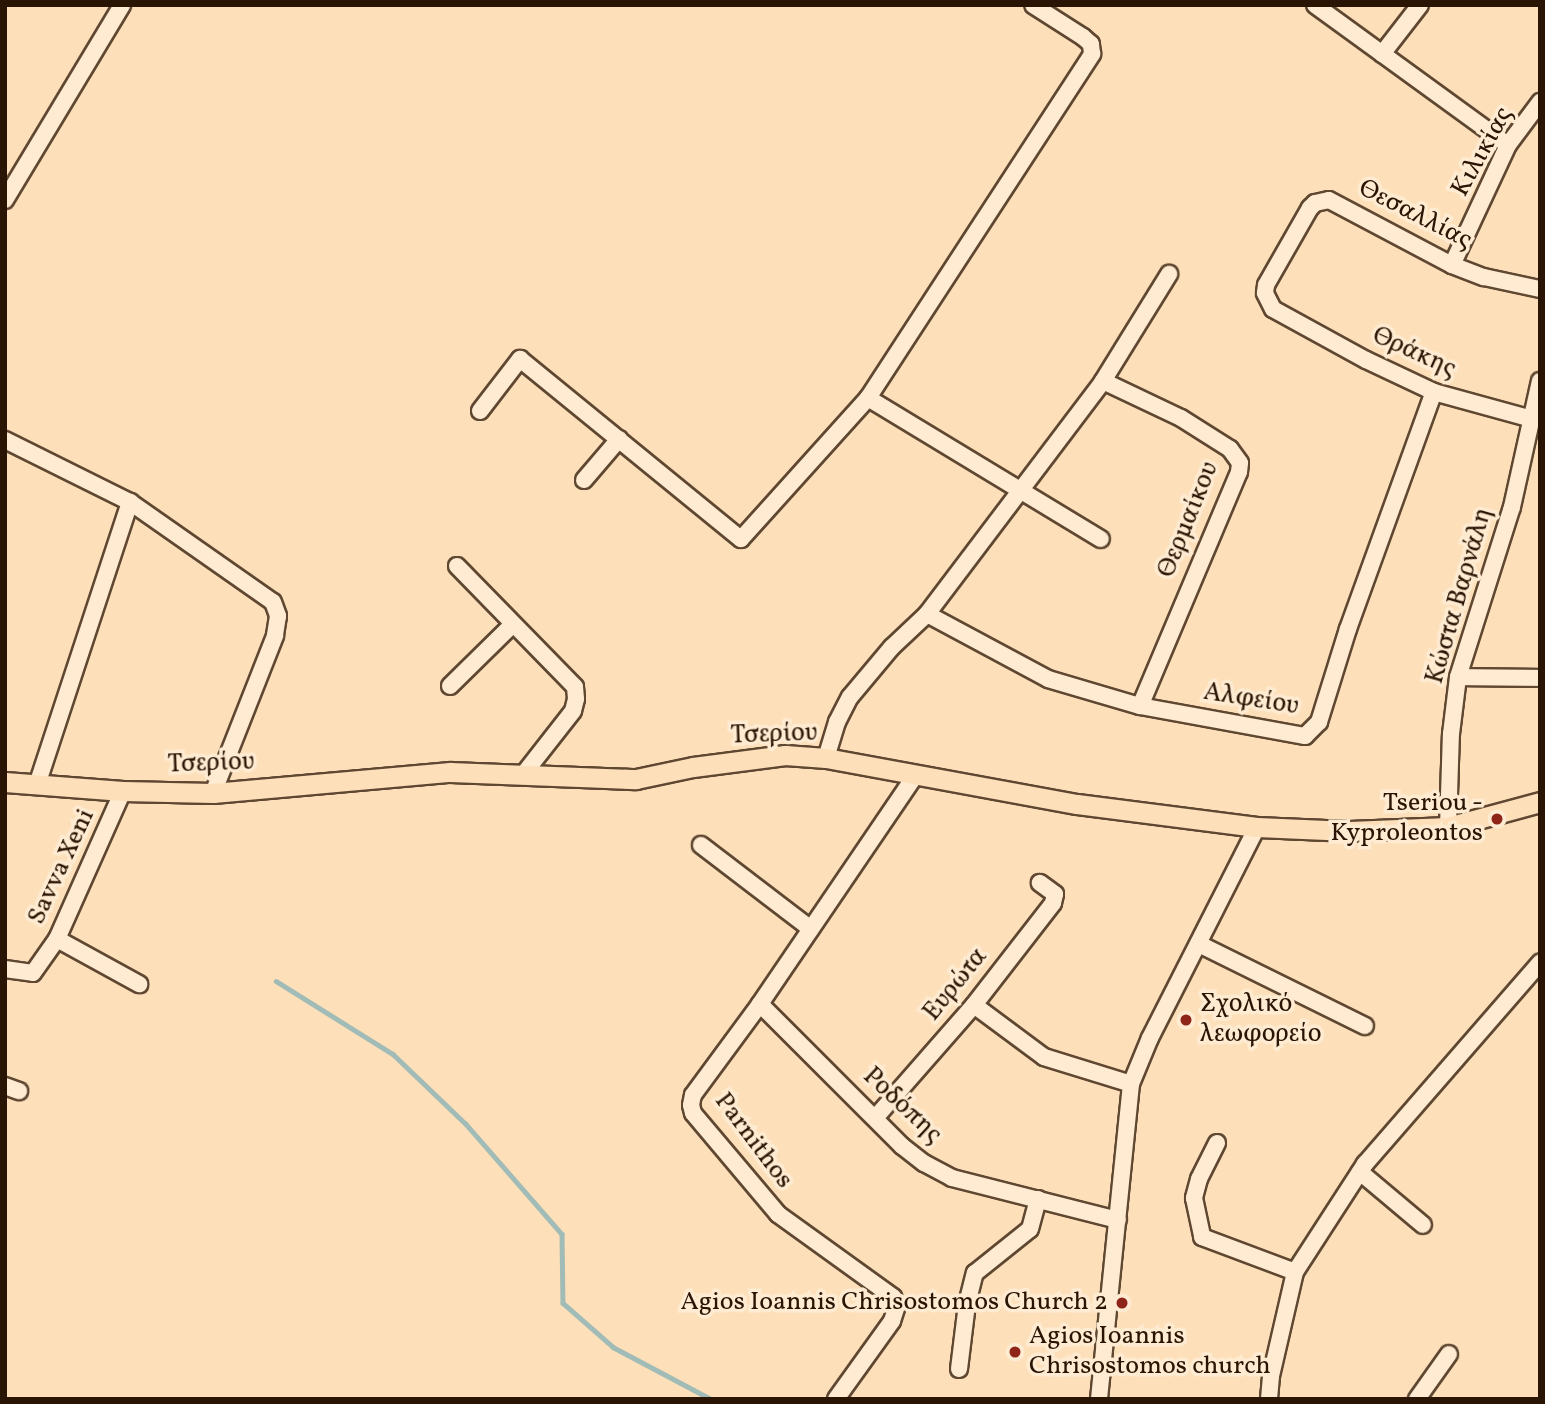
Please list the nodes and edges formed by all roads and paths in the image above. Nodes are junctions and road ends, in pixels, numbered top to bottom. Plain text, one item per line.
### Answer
1 (122, 5) edge
2 (1033, 5) edge
3 (1315, 5) edge
4 (1420, 5) edge
5 (1382, 54) junction
6 (1540, 102) edge
7 (1508, 145) junction
8 (5, 200) edge
9 (1452, 265) junction
10 (1169, 274) dead end
11 (1540, 289) edge
12 (1282, 313) joint
13 (1103, 381) junction
14 (1540, 381) edge
15 (1434, 392) junction
16 (868, 398) junction
17 (480, 411) dead end
18 (1532, 419) junction
19 (619, 439) junction
20 (5, 440) edge
21 (584, 480) dead end
22 (1019, 492) junction
23 (130, 502) junction
24 (1101, 539) dead end
25 (457, 566) dead end
26 (927, 614) junction
27 (512, 625) junction
28 (1458, 677) junction
29 (1540, 678) edge
30 (450, 686) dead end
31 (1140, 706) junction
32 (826, 758) junction
33 (522, 776) junction
34 (915, 776) junction
35 (5, 782) edge
36 (37, 785) junction
37 (124, 791) junction
38 (213, 793) junction
39 (1540, 802) edge
40 (1257, 827) junction
41 (1448, 827) junction
42 (701, 845) dead end
43 (1040, 883) dead end
44 (811, 929) junction
45 (57, 939) junction
46 (1199, 944) junction
47 (1540, 963) edge
48 (5, 969) edge
49 (139, 984) dead end
50 (760, 1004) junction
51 (974, 1005) junction
52 (1365, 1026) dead end
53 (1131, 1084) junction
54 (876, 1116) junction
55 (1217, 1143) dead end
56 (1360, 1172) junction
57 (1038, 1199) junction
58 (1118, 1220) junction
59 (1423, 1226) dead end
60 (1295, 1272) junction
61 (1449, 1354) dead end
62 (959, 1369) dead end
63 (836, 1399) edge
64 (1099, 1399) edge
65 (1269, 1399) edge
66 (1417, 1399) edge

1 - 8 street
2 - 16 street
3 - 5 street
4 - 5 street
5 - 7 street
6 - 7 street, Κιλικίας
7 - 9 street, Κιλικίας
9 - 11 street, Θεσαλλίας
9 - 12 street, Θεσαλλίας
10 - 13 street
12 - 15 street, Θράκης
13 - 22 street
13 - 31 street, Θερμαίκου
14 - 18 street, Κώστα Βαρνάλη
15 - 18 street, Θράκης
15 - 31 street, Αλφείου
16 - 19 street
16 - 22 street
17 - 19 street
18 - 28 street, Κώστα Βαρνάλη
19 - 21 street
20 - 23 street
22 - 24 street
22 - 26 street
23 - 36 street
23 - 38 street
25 - 27 street
26 - 31 street, Αλφείου
26 - 32 street
27 - 30 street
27 - 33 street
28 - 29 street
28 - 41 street, Κώστα Βαρνάλη
32 - 33 main road, Τσερίου
32 - 34 main road, Τσερίου
33 - 38 main road, Τσερίου
34 - 40 main road, Τσερίου
34 - 44 street, Parnithos
35 - 36 main road, Τσερίου
36 - 37 main road, Τσερίου
37 - 38 main road, Τσερίου
37 - 45 street, Savva Xeni
39 - 41 main road, Τσερίου
40 - 41 main road, Τσερίου
40 - 46 street
42 - 44 street
43 - 51 street, Ευρώτα
44 - 50 street, Parnithos
45 - 48 street, Savva Xeni
45 - 49 street
46 - 52 street
46 - 53 street
47 - 56 street
50 - 54 street, Ροδόπης
50 - 63 street, Parnithos
51 - 53 street
51 - 54 street, Ευρώτα
53 - 58 street
54 - 57 street, Ροδόπης
55 - 60 street
56 - 59 street
56 - 60 street
57 - 58 street, Ροδόπης
57 - 62 street
58 - 64 street
60 - 65 street
61 - 66 street

